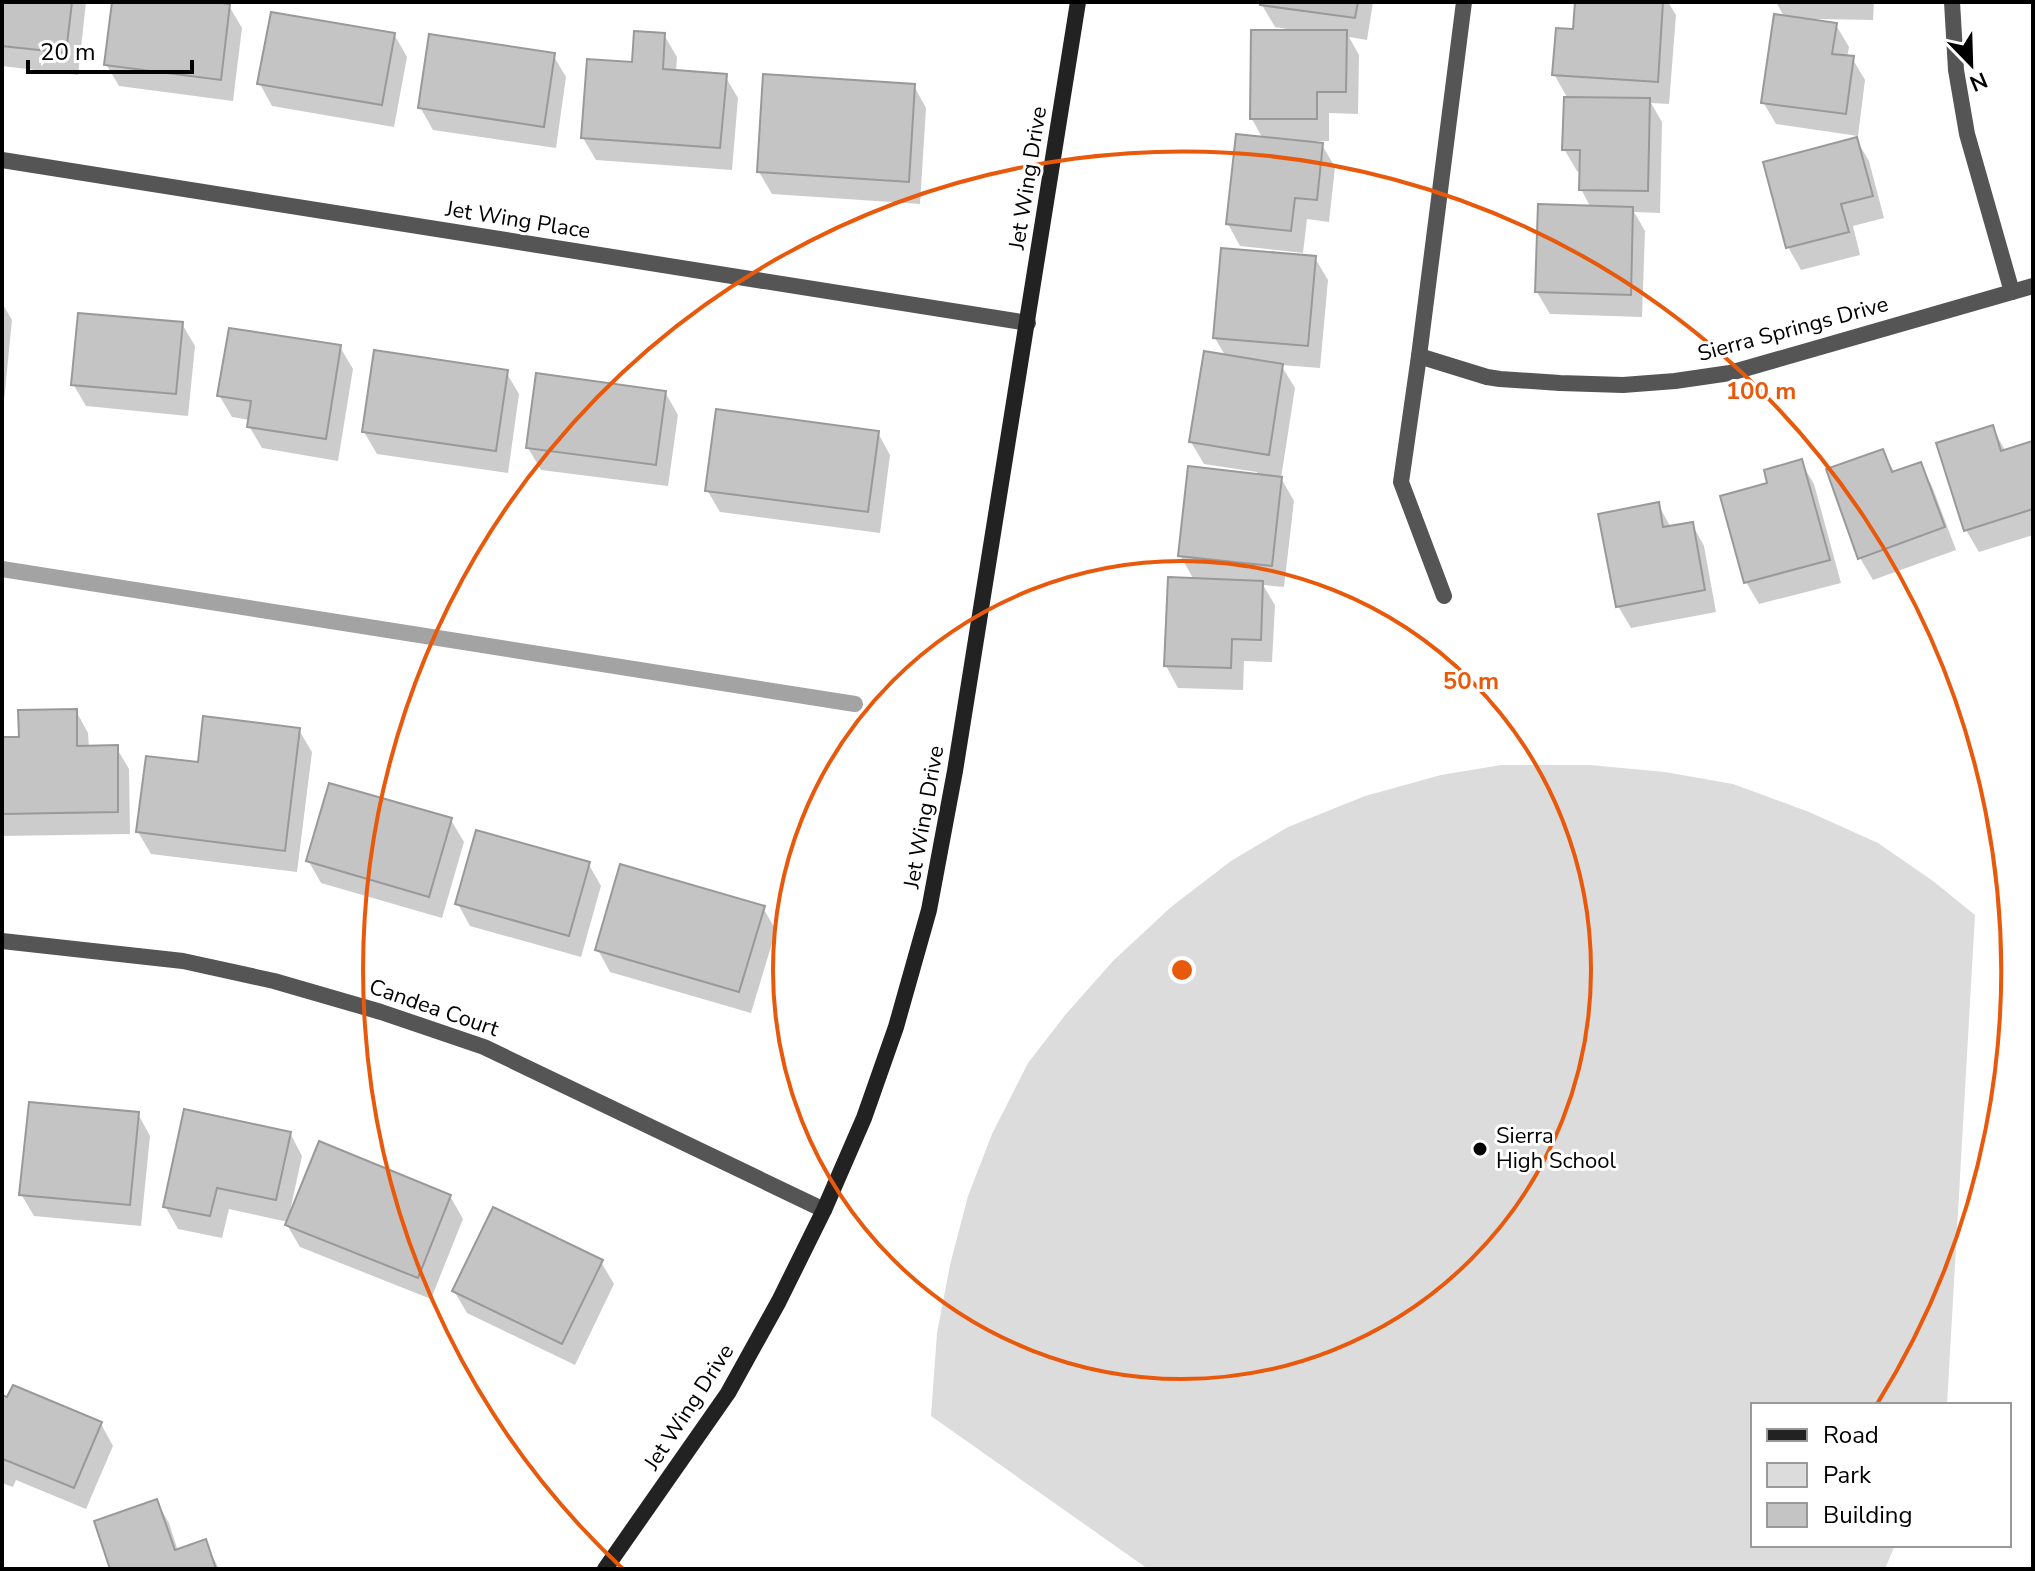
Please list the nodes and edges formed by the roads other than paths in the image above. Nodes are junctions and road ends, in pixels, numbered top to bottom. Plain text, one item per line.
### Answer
1 (1078, 2) edge
2 (1464, 2) edge
3 (1952, 2) edge
4 (2, 160) edge
5 (2033, 286) edge
6 (2012, 292) junction
7 (1028, 323) junction
8 (1419, 356) junction
9 (1444, 596) dead end
10 (2, 941) edge
11 (824, 1210) junction
12 (605, 1569) edge

1 - 7 main road, Jet Wing Drive
2 - 8 street
3 - 6 street
4 - 7 street, Jet Wing Place
5 - 6 street, Sierra Springs Drive
6 - 8 street, Sierra Springs Drive
7 - 11 main road, Jet Wing Drive
8 - 9 street
10 - 11 street, Candea Court
11 - 12 main road, Jet Wing Drive

